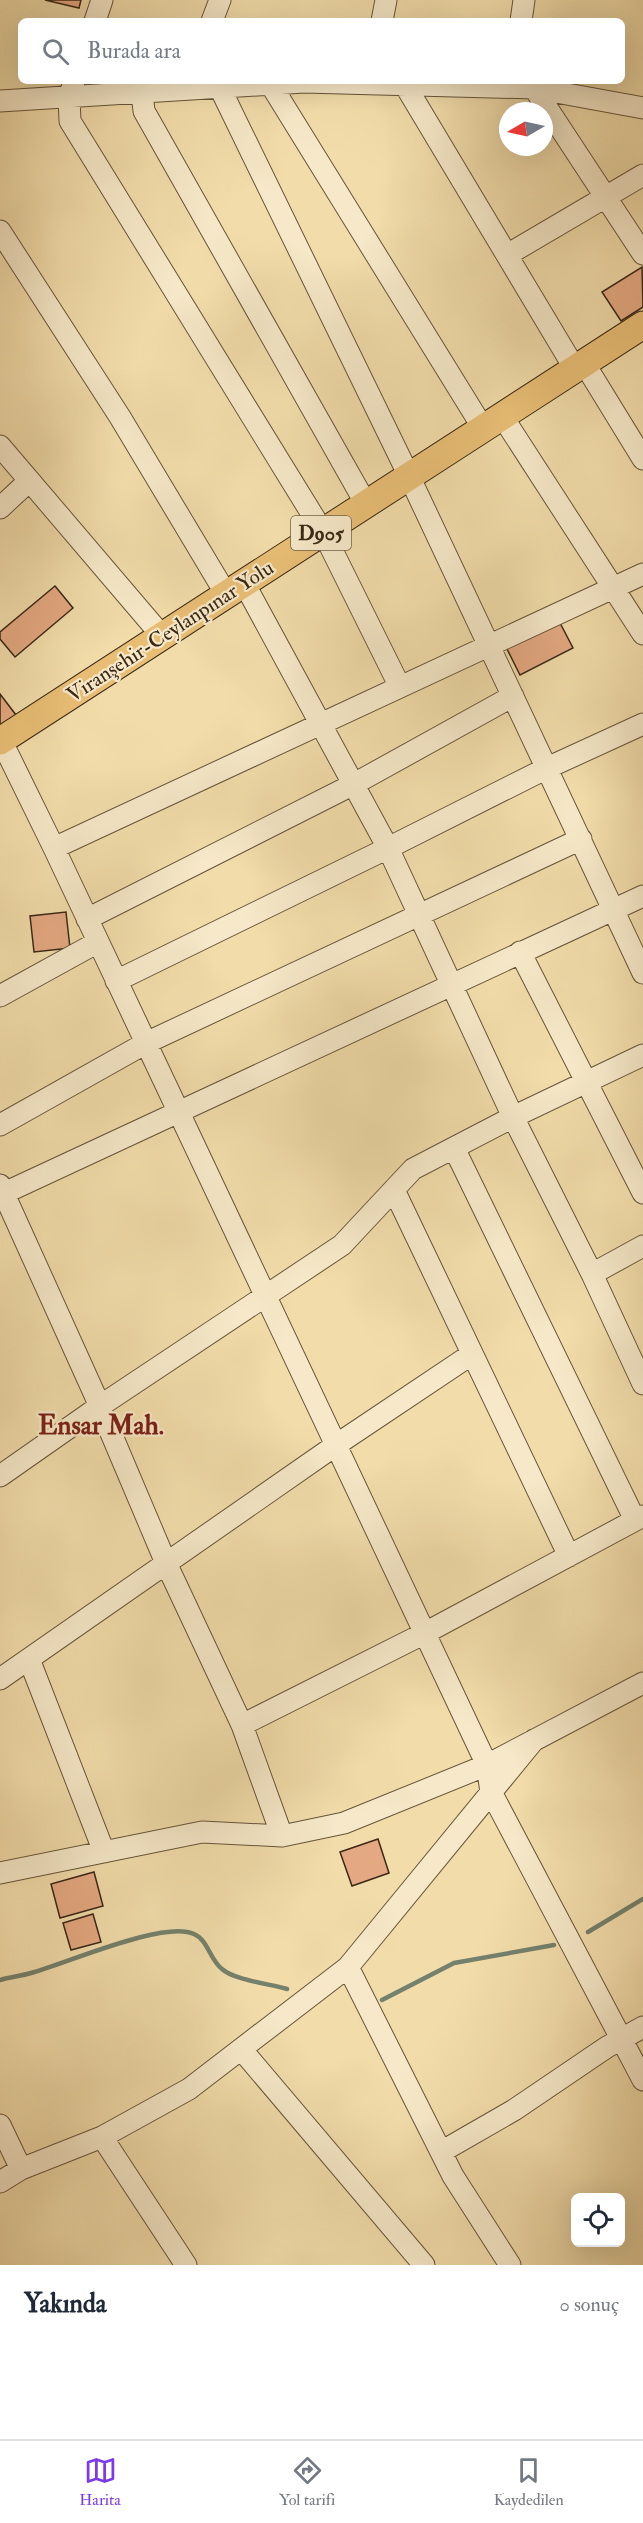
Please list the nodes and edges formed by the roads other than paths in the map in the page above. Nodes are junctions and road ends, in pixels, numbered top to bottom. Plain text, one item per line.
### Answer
1 (102, 0) edge
2 (220, 0) edge
3 (386, 0) edge
4 (524, 0) edge
5 (95, 18) edge
6 (213, 18) edge
7 (382, 18) edge
8 (521, 18) edge
9 (281, 84) edge
10 (393, 84) edge
11 (509, 84) edge
12 (270, 85) junction
13 (405, 85) junction
14 (190, 86) edge
15 (220, 88) junction
16 (534, 88) junction
17 (72, 89) edge
18 (142, 93) junction
19 (0, 101) edge
20 (643, 108) edge
21 (643, 175) edge
22 (606, 198) junction
23 (0, 231) edge
24 (643, 254) edge
25 (507, 255) junction
26 (643, 325) edge
27 (579, 366) junction
28 (492, 422) junction
29 (0, 446) edge
30 (643, 459) edge
31 (409, 476) junction
32 (29, 481) junction
33 (366, 504) junction
34 (0, 508) edge
35 (323, 532) junction
36 (643, 574) edge
37 (613, 587) junction
38 (235, 589) junction
39 (643, 634) edge
40 (162, 636) junction
41 (489, 645) junction
42 (400, 687) junction
43 (513, 696) junction
44 (321, 723) junction
45 (643, 724) edge
46 (1, 740) edge
47 (547, 768) junction
48 (354, 784) junction
49 (581, 839) junction
50 (54, 848) junction
51 (388, 848) junction
52 (643, 896) edge
53 (613, 908) junction
54 (420, 914) junction
55 (87, 919) junction
56 (98, 942) junction
57 (520, 952) junction
58 (643, 973) edge
59 (116, 981) junction
60 (451, 984) junction
61 (0, 996) edge
62 (146, 1043) junction
63 (643, 1054) edge
64 (586, 1082) junction
65 (179, 1112) junction
66 (513, 1117) junction
67 (0, 1125) edge
68 (454, 1148) junction
69 (394, 1190) junction
70 (2, 1191) edge
71 (643, 1193) edge
72 (643, 1246) edge
73 (592, 1274) junction
74 (266, 1295) junction
75 (472, 1354) junction
76 (643, 1384) edge
77 (100, 1406) junction
78 (336, 1445) junction
79 (0, 1476) edge
80 (639, 1518) edge
81 (569, 1556) junction
82 (166, 1563) junction
83 (425, 1633) junction
84 (28, 1659) junction
85 (0, 1679) edge
86 (643, 1683) edge
87 (242, 1725) junction
88 (534, 1740) junction
89 (487, 1765) junction
90 (491, 1792) junction
91 (282, 1836) junction
92 (104, 1852) junction
93 (0, 1873) edge
94 (348, 1967) junction
95 (643, 2027) edge
96 (621, 2039) junction
97 (241, 2049) junction
98 (643, 2080) edge
99 (0, 2125) edge
100 (102, 2137) junction
101 (441, 2151) junction
102 (21, 2169) junction
103 (0, 2182) edge
104 (178, 2262) edge
105 (424, 2265) edge
106 (510, 2265) edge

1 - 5 street
2 - 6 street
3 - 7 street
4 - 8 street
9 - 12 street
10 - 13 street
11 - 13 street
11 - 16 street
12 - 15 street
12 - 28 street
13 - 25 street
14 - 15 street
14 - 18 street
15 - 31 street
16 - 20 street
16 - 22 street
17 - 18 street
17 - 19 street
17 - 35 street
18 - 33 street
21 - 22 street
22 - 24 street
22 - 25 street
23 - 38 street
25 - 27 street
26 - 27 main road, Viranşehir-Ceylanpınar Yolu / D905
27 - 28 main road, Viranşehir-Ceylanpınar Yolu / D905
27 - 30 street
28 - 31 main road, Viranşehir-Ceylanpınar Yolu / D905
28 - 37 street
29 - 32 street
31 - 33 main road, Viranşehir-Ceylanpınar Yolu / D905
31 - 41 street
32 - 34 street
32 - 40 street
33 - 35 main road, Viranşehir-Ceylanpınar Yolu / D905
35 - 38 main road, Viranşehir-Ceylanpınar Yolu / D905
35 - 42 street
36 - 37 street
37 - 39 street
37 - 41 street
38 - 40 main road, Viranşehir-Ceylanpınar Yolu / D905
38 - 44 street
40 - 46 main road, Viranşehir-Ceylanpınar Yolu / D905
41 - 42 street
41 - 43 street
42 - 44 street
43 - 47 street
43 - 48 street
44 - 48 street
44 - 50 street
45 - 47 street
46 - 50 street
47 - 49 street
47 - 51 street
48 - 51 street
48 - 55 street
49 - 53 street
49 - 54 street
50 - 55 street
51 - 54 street
51 - 59 street
52 - 53 street
53 - 57 street
53 - 58 street
54 - 60 street
54 - 62 street
55 - 56 street
56 - 59 street
56 - 61 street
57 - 60 street
57 - 64 street
59 - 62 street
60 - 65 street
60 - 66 street
62 - 65 street
62 - 67 street
63 - 64 street
64 - 66 street
64 - 71 street
65 - 70 street
65 - 74 street
66 - 68 street
66 - 73 street
68 - 69 street
68 - 80 street
69 - 74 street
69 - 75 street
70 - 77 street
72 - 73 street
73 - 76 street
74 - 77 street
74 - 78 street
75 - 78 street
75 - 81 street
77 - 79 street
77 - 82 street
78 - 82 street
78 - 83 street
80 - 81 street
81 - 83 street
82 - 84 street
82 - 87 street
83 - 87 street
83 - 89 street
84 - 85 street
84 - 92 street
86 - 88 street
87 - 91 street
88 - 89 street
88 - 90 street
89 - 90 street
89 - 91 street
90 - 94 street
90 - 96 street
91 - 92 street
92 - 93 street
94 - 97 street
94 - 101 street
95 - 96 street
96 - 98 street
96 - 101 street
97 - 100 street
97 - 105 street
99 - 102 street
100 - 102 street
100 - 104 street
101 - 106 street
102 - 103 street

